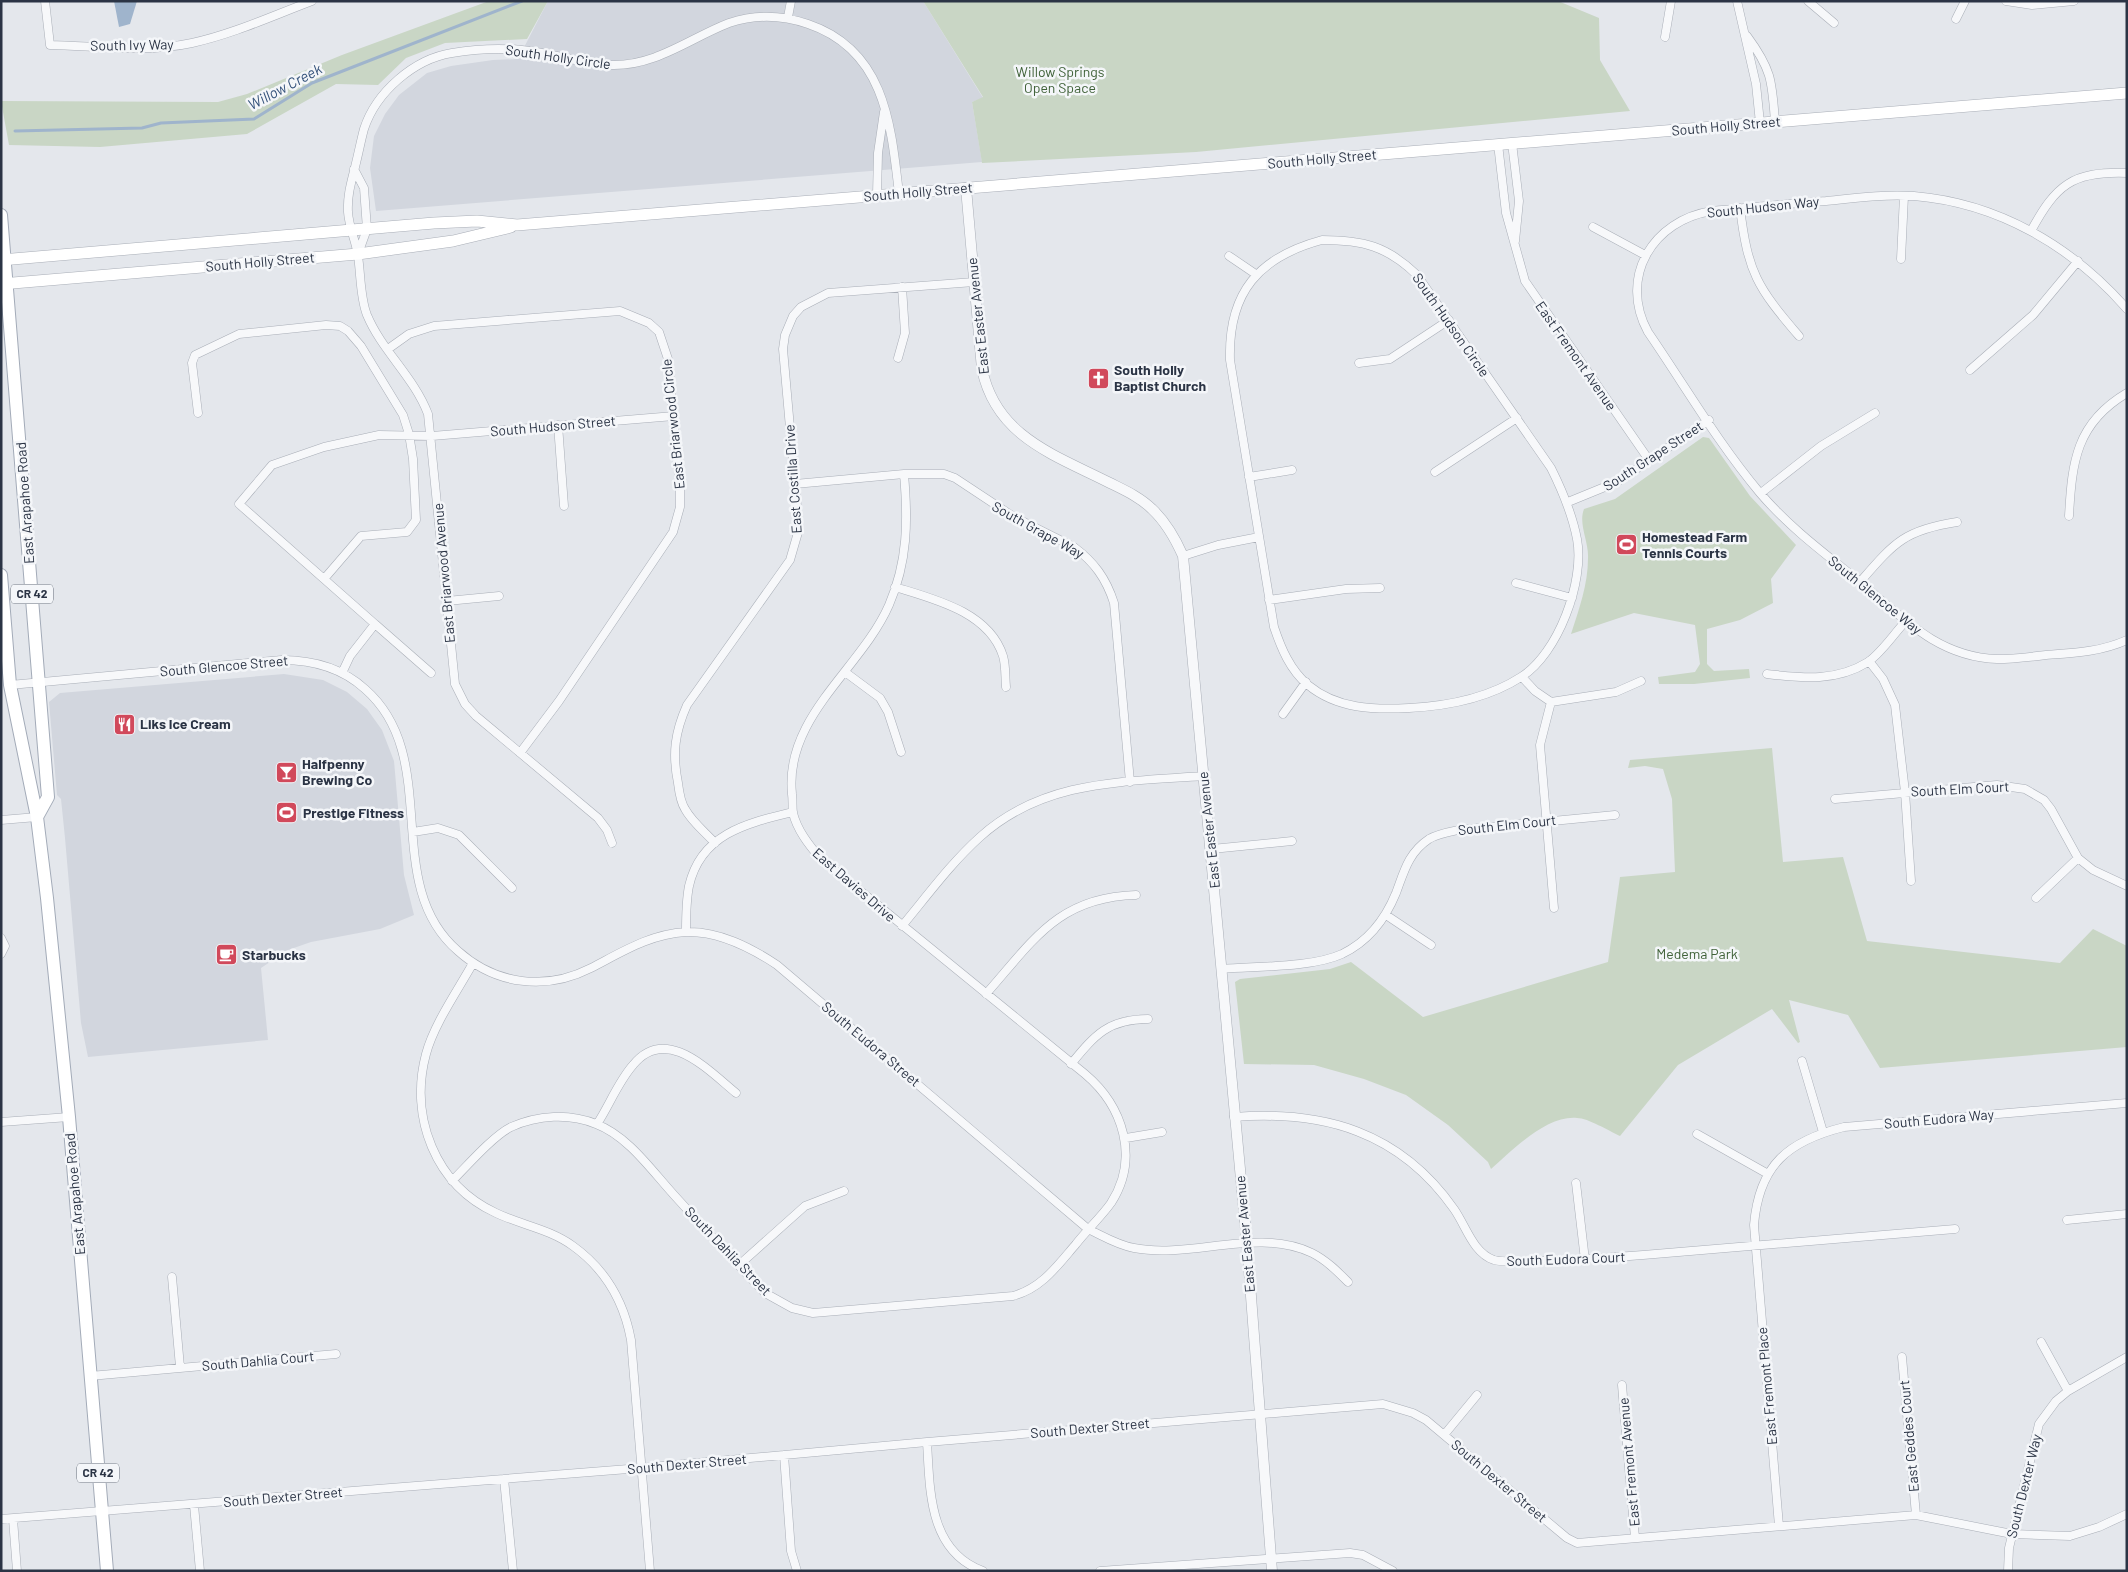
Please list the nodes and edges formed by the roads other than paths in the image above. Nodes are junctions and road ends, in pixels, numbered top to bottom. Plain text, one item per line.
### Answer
1 (45, 1) edge
2 (312, 1) edge
3 (791, 1) edge
4 (1671, 1) edge
5 (1737, 1) edge
6 (1808, 1) edge
7 (1965, 1) edge
8 (2006, 1) edge
9 (2074, 1) edge
10 (788, 17) junction
11 (1956, 19) dead end
12 (1834, 23) dead end
13 (1745, 33) junction
14 (1665, 37) dead end
15 (2127, 93) edge
16 (885, 110) junction
17 (1775, 122) junction
18 (1760, 123) junction
19 (1512, 143) junction
20 (1498, 144) junction
21 (354, 169) junction
22 (2127, 173) edge
23 (966, 188) junction
24 (899, 194) junction
25 (877, 196) junction
26 (1904, 196) junction
27 (1740, 208) junction
28 (1, 215) edge
29 (517, 225) junction
30 (1593, 228) dead end
31 (367, 229) junction
32 (350, 230) junction
33 (2031, 231) junction
34 (1515, 246) junction
35 (358, 254) junction
36 (1645, 255) junction
37 (1229, 256) dead end
38 (1901, 259) dead end
39 (3, 260) edge
40 (2078, 262) junction
41 (1257, 275) junction
42 (974, 282) junction
43 (4, 283) edge
44 (902, 287) junction
45 (2127, 309) edge
46 (1448, 320) junction
47 (1799, 336) dead end
48 (388, 349) junction
49 (898, 358) dead end
50 (1359, 363) dead end
51 (1970, 370) dead end
52 (2127, 393) edge
53 (198, 413) dead end
54 (1875, 414) dead end
55 (674, 416) junction
56 (1517, 418) junction
57 (1708, 420) junction
58 (558, 425) junction
59 (409, 434) junction
60 (432, 436) junction
61 (1649, 460) junction
62 (1292, 470) dead end
63 (1435, 472) dead end
64 (904, 474) junction
65 (1249, 478) junction
66 (795, 484) junction
67 (1761, 494) junction
68 (1568, 502) junction
69 (564, 506) dead end
70 (2069, 516) dead end
71 (1957, 522) dead end
72 (1259, 537) junction
73 (1183, 556) junction
74 (1, 575) edge
75 (324, 579) junction
76 (1860, 582) junction
77 (1516, 583) dead end
78 (895, 587) junction
79 (1380, 588) dead end
80 (499, 596) dead end
81 (1572, 598) junction
82 (1269, 600) junction
83 (447, 601) junction
84 (1904, 622) junction
85 (374, 624) junction
86 (2127, 640) edge
87 (1869, 661) junction
88 (845, 672) junction
89 (342, 673) junction
90 (431, 673) dead end
91 (1767, 674) dead end
92 (1522, 677) junction
93 (1641, 681) dead end
94 (38, 682) junction
95 (1306, 682) junction
96 (10, 686) junction
97 (1006, 687) dead end
98 (1551, 702) junction
99 (1283, 714) dead end
100 (901, 752) dead end
101 (520, 753) junction
102 (1202, 776) junction
103 (1130, 782) junction
104 (1905, 792) junction
105 (1836, 799) dead end
106 (793, 812) junction
107 (1615, 815) dead end
108 (37, 817) junction
109 (1, 820) edge
110 (1548, 820) junction
111 (412, 832) junction
112 (1292, 841) dead end
113 (612, 843) dead end
114 (715, 843) junction
115 (1212, 849) junction
116 (2078, 858) junction
117 (1911, 881) dead end
118 (2127, 886) edge
119 (512, 888) dead end
120 (1136, 895) dead end
121 (2036, 898) dead end
122 (1554, 908) dead end
123 (1386, 915) junction
124 (902, 926) junction
125 (686, 932) junction
126 (1, 938) edge
127 (1431, 946) dead end
128 (1, 954) edge
129 (473, 963) junction
130 (1222, 969) junction
131 (986, 994) junction
132 (1148, 1019) dead end
133 (1802, 1061) dead end
134 (1071, 1064) junction
135 (736, 1093) dead end
136 (2127, 1103) edge
137 (69, 1117) junction
138 (1234, 1117) junction
139 (1, 1122) edge
140 (597, 1124) junction
141 (1162, 1132) dead end
142 (1823, 1132) junction
143 (1698, 1134) dead end
144 (1126, 1138) junction
145 (1768, 1174) junction
146 (452, 1181) junction
147 (1576, 1183) dead end
148 (844, 1191) dead end
149 (2127, 1214) edge
150 (2067, 1220) dead end
151 (1088, 1229) junction
152 (1955, 1229) dead end
153 (1247, 1244) junction
154 (1755, 1245) junction
155 (1585, 1260) junction
156 (739, 1265) junction
157 (172, 1277) dead end
158 (1348, 1282) dead end
159 (2041, 1342) dead end
160 (336, 1354) dead end
161 (2127, 1357) edge
162 (1902, 1358) dead end
163 (180, 1368) junction
164 (90, 1376) junction
165 (1622, 1385) dead end
166 (2068, 1391) junction
167 (1477, 1395) dead end
168 (1260, 1414) junction
169 (1444, 1435) junction
170 (927, 1442) junction
171 (784, 1455) junction
172 (641, 1468) junction
173 (504, 1479) junction
174 (194, 1505) junction
175 (102, 1511) junction
176 (2127, 1514) edge
177 (1916, 1515) junction
178 (13, 1518) junction
179 (1, 1519) edge
180 (1779, 1526) junction
181 (2012, 1534) junction
182 (1635, 1538) junction
183 (1271, 1558) junction
184 (17, 1571) edge
185 (107, 1571) edge
186 (200, 1571) edge
187 (513, 1571) edge
188 (650, 1571) edge
189 (797, 1571) edge
190 (983, 1571) edge
191 (1100, 1571) edge
192 (1272, 1571) edge
193 (1393, 1571) edge
194 (2008, 1571) edge

1 - 2 street, South Ivy Way
3 - 10 street
4 - 14 street
5 - 13 street
6 - 12 street
7 - 11 street
8 - 9 street
10 - 16 street, South Holly Circle
10 - 21 street, South Holly Circle
13 - 17 street
13 - 18 street
15 - 17 main road, South Holly Street
16 - 24 street, South Holly Circle
16 - 25 street, South Holly Circle
17 - 18 main road, South Holly Street
18 - 19 main road, South Holly Street
19 - 20 main road, South Holly Street
19 - 34 street, East Fremont Avenue
20 - 23 main road, South Holly Street
20 - 34 street, East Fremont Avenue
21 - 31 street
21 - 32 street, South Holly Circle
22 - 33 street
23 - 24 main road, South Holly Street
23 - 42 street, East Easter Avenue
24 - 25 main road, South Holly Street
25 - 29 main road, South Holly Street
26 - 27 street, South Hudson Way
26 - 33 street, South Hudson Way
26 - 38 street
27 - 36 street, South Hudson Way
27 - 47 street
28 - 39 main road, East Arapahoe Road / CR 42
29 - 31 main road, South Holly Street
29 - 35 main road, South Holly Street
30 - 36 street
31 - 32 main road, South Holly Street
31 - 35 street
32 - 35 street, South Holly Circle
32 - 39 main road, South Holly Street
33 - 40 street, South Hudson Way
34 - 61 street, East Fremont Avenue
35 - 43 main road, South Holly Street
35 - 48 street, East Briarwood Avenue
36 - 57 street, South Hudson Way
37 - 41 street
39 - 43 main road, East Arapahoe Road / CR 42
40 - 45 street, South Hudson Way
40 - 51 street
41 - 46 street, South Hudson Circle
41 - 65 street, South Hudson Circle
42 - 44 street, East Costilla Drive
42 - 73 street, East Easter Avenue
43 - 94 main road, East Arapahoe Road / CR 42
44 - 49 street
44 - 66 street, East Costilla Drive
46 - 50 street
46 - 56 street, South Hudson Circle
48 - 55 street, East Briarwood Circle
48 - 60 street, East Briarwood Avenue
52 - 70 street
53 - 59 street
54 - 67 street
55 - 58 street, South Hudson Street
55 - 101 street, East Briarwood Circle
56 - 63 street
56 - 68 street, South Hudson Circle
57 - 61 street, South Grape Street
57 - 67 street, South Glencoe Way
58 - 60 street, South Hudson Street
58 - 69 street
59 - 60 street, South Hudson Street
59 - 75 street
59 - 75 street, South Hudson Street
60 - 83 street, East Briarwood Avenue
61 - 68 street, South Grape Street
62 - 65 street
64 - 66 street, South Grape Way
64 - 78 street, East Davies Drive
64 - 103 street, South Grape Way
65 - 72 street, South Hudson Circle
66 - 114 street, East Costilla Drive
67 - 76 street, South Glencoe Way
68 - 81 street, South Hudson Circle
71 - 76 street
72 - 73 street
72 - 82 street, South Hudson Circle
73 - 102 street, East Easter Avenue
74 - 96 main road, East Arapahoe Road / CR 42
75 - 85 street
76 - 84 street, South Glencoe Way
77 - 81 street
78 - 88 street, East Davies Drive
78 - 97 street
79 - 82 street
80 - 83 street
81 - 92 street, South Hudson Circle
82 - 95 street, South Hudson Circle
83 - 101 street, East Briarwood Avenue
84 - 86 street, South Glencoe Way
84 - 87 street
85 - 89 street
85 - 90 street
87 - 91 street
87 - 104 street
88 - 100 street
88 - 106 street, East Davies Drive
89 - 94 street, South Glencoe Street
89 - 111 street, South Glencoe Street
92 - 95 street, South Hudson Circle
92 - 98 street
93 - 98 street
94 - 96 street, South Glencoe Street
94 - 108 main road, East Arapahoe Road / CR 42
95 - 99 street
96 - 108 main road, East Arapahoe Road / CR 42
98 - 110 street
101 - 113 street, East Briarwood Avenue
102 - 103 street
102 - 115 street, East Easter Avenue
103 - 124 street
104 - 105 street, South Elm Court
104 - 116 street, South Elm Court
104 - 117 street
106 - 114 street
106 - 124 street, East Davies Drive
107 - 110 street, South Elm Court
108 - 109 street
108 - 137 main road, East Arapahoe Road / CR 42
110 - 122 street
110 - 123 street, South Elm Court
111 - 119 street
111 - 129 street, South Glencoe Street
112 - 115 street
114 - 125 street
115 - 130 street, East Easter Avenue
116 - 118 street, South Elm Court
116 - 121 street
120 - 131 street
123 - 127 street
123 - 130 street, South Elm Court
124 - 131 street, East Davies Drive
125 - 129 street, South Eudora Street
125 - 151 street, South Eudora Street
126 - 128 street
129 - 146 street
130 - 138 street, East Easter Avenue
131 - 134 street, East Davies Drive
132 - 134 street
133 - 142 street
134 - 144 street, East Davies Drive
135 - 140 street
136 - 142 street, South Eudora Way
137 - 139 street
137 - 164 main road, East Arapahoe Road / CR 42
138 - 153 street, East Easter Avenue
138 - 155 street, South Eudora Court
140 - 146 street, South Dahlia Street
140 - 156 street, South Dahlia Street
141 - 144 street
142 - 145 street, South Eudora Way
143 - 145 street
144 - 151 street, East Davies Drive
145 - 154 street, South Eudora Way
146 - 172 street
147 - 155 street
148 - 156 street
149 - 150 street
151 - 153 street, South Eudora Street
151 - 156 street, South Dahlia Street
152 - 154 street, South Eudora Court
153 - 158 street
153 - 168 street, East Easter Avenue
154 - 155 street, South Eudora Court
154 - 180 street, East Fremont Place
157 - 163 street
159 - 166 street
160 - 163 street, South Dahlia Court
161 - 166 street, South Dexter Way
162 - 177 street, East Geddes Court
163 - 164 street, South Dahlia Court
164 - 175 main road, East Arapahoe Road / CR 42
165 - 182 street, East Fremont Avenue
166 - 181 street, South Dexter Way
167 - 169 street
168 - 169 street, South Dexter Street
168 - 170 street, South Dexter Street
168 - 183 street, East Easter Avenue
169 - 182 street, South Dexter Street
170 - 171 street, South Dexter Street
170 - 190 street
171 - 172 street, South Dexter Street
171 - 189 street
172 - 173 street, South Dexter Street
172 - 188 street
173 - 174 street, South Dexter Street
173 - 187 street
174 - 175 street, South Dexter Street
174 - 186 street
175 - 178 street, South Dexter Street
175 - 185 main road, East Arapahoe Road / CR 42
176 - 181 street, South Dexter Street
177 - 180 street, South Dexter Street
177 - 181 street, South Dexter Street
178 - 179 street, South Dexter Street
178 - 184 street
180 - 182 street, South Dexter Street
181 - 194 street, South Dexter Way
183 - 191 street
183 - 192 street, East Easter Avenue
183 - 193 street

